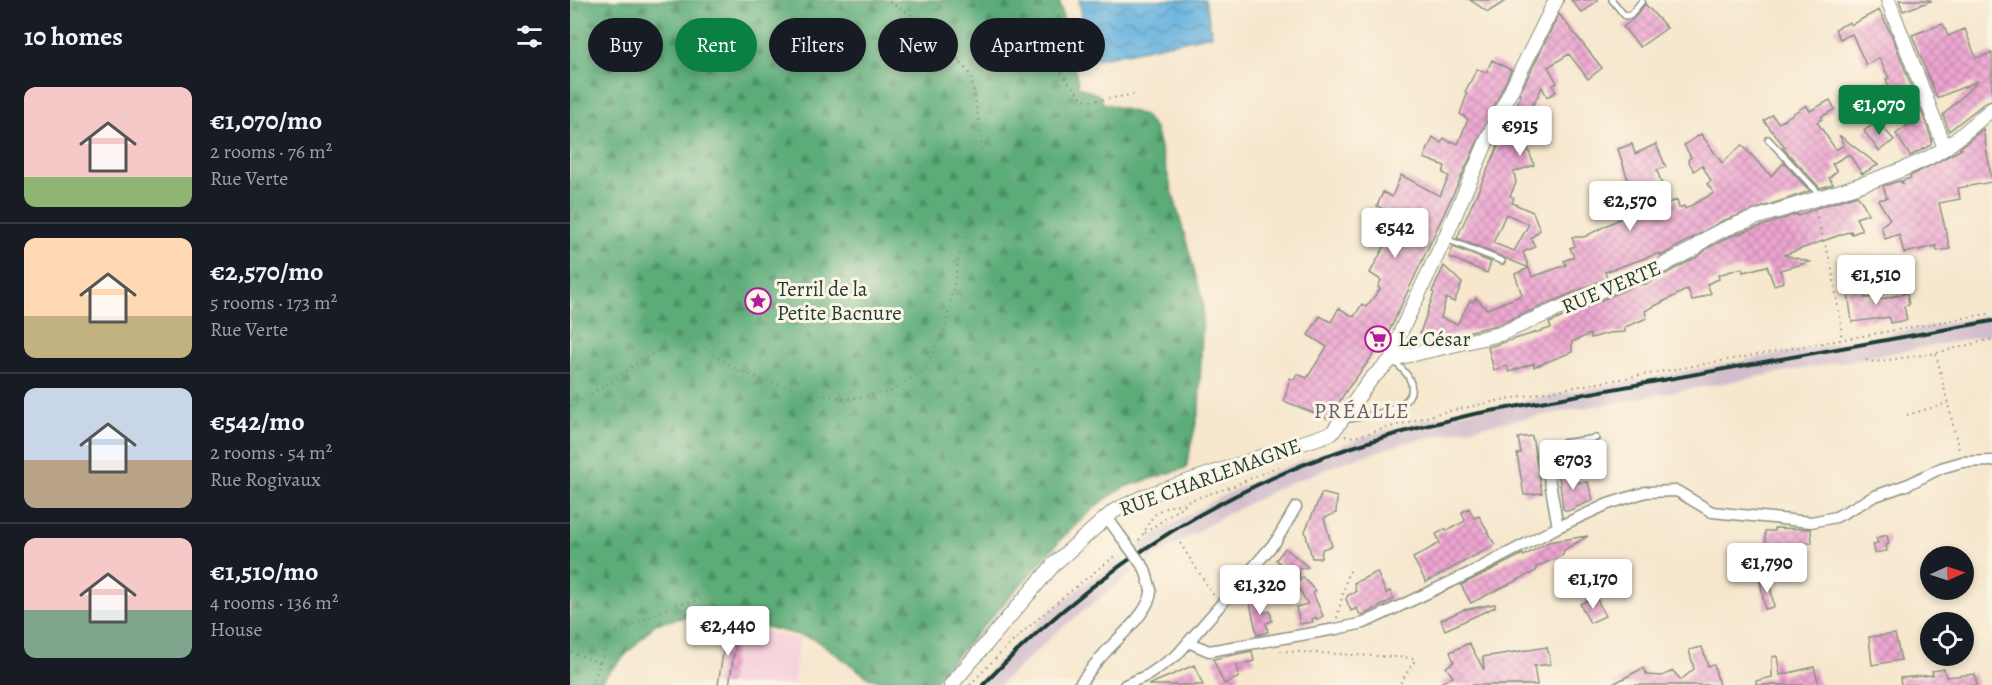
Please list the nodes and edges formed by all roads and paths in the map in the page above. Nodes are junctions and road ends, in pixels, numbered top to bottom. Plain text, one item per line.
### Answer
1 (886, 0) edge
2 (1008, 0) edge
3 (1556, 0) edge
4 (1612, 0) edge
5 (1888, 0) edge
6 (1642, 1) edge
7 (1136, 94) dead end
8 (1992, 109) edge
9 (1768, 139) dead end
10 (1945, 148) junction
11 (1817, 199) junction
12 (1445, 238) junction
13 (733, 255) dead end
14 (1502, 261) dead end
15 (758, 301) dead end
16 (726, 307) junction
17 (1992, 313) edge
18 (1399, 337) junction
19 (1840, 339) junction
20 (1992, 339) edge
21 (667, 347) junction
22 (1419, 352) junction
23 (1936, 353) junction
24 (1392, 359) junction
25 (1866, 360) dead end
26 (1948, 403) junction
27 (570, 406) edge
28 (1907, 415) dead end
29 (1339, 424) junction
30 (1596, 438) dead end
31 (1289, 449) junction
32 (1546, 460) joint
33 (1992, 461) edge
34 (1962, 462) junction
35 (1189, 501) junction
36 (1296, 507) dead end
37 (1106, 516) junction
38 (1166, 518) junction
39 (1170, 524) dead end
40 (1558, 527) junction
41 (1145, 533) junction
42 (1139, 541) dead end
43 (1180, 543) dead end
44 (1118, 554) dead end
45 (1353, 569) dead end
46 (1220, 605) junction
47 (720, 607) dead end
48 (1336, 629) junction
49 (1188, 642) junction
50 (1281, 651) dead end
51 (570, 652) edge
52 (601, 663) junction
53 (592, 685) edge
54 (951, 685) edge
55 (970, 685) edge
56 (1079, 685) edge
57 (1125, 685) edge
58 (1399, 685) edge

1 - 21 path
2 - 7 path
3 - 12 street
4 - 6 lane
5 - 10 street
8 - 10 street, RUE VERTE
9 - 11 lane
10 - 11 street, RUE VERTE
11 - 19 path
11 - 22 street, RUE VERTE
12 - 14 lane
12 - 18 street
13 - 16 path
15 - 16 path
16 - 21 path
17 - 19 path
18 - 22 street
18 - 24 street
19 - 29 path
20 - 23 path
21 - 27 path
22 - 24 street, RUE VERTE
23 - 25 path
23 - 26 path
24 - 29 street
24 - 29 lane
26 - 28 path
26 - 34 path
29 - 31 street, RUE CHARLEMAGNE
30 - 32 lane
31 - 35 path
31 - 37 street, RUE CHARLEMAGNE
32 - 40 street
33 - 34 street
34 - 40 street
35 - 38 path
35 - 41 path
36 - 46 street
37 - 54 street, RUE CHARLEMAGNE
37 - 56 street, RUE CHARLEMAGNE, bridge
38 - 39 path
38 - 41 path
40 - 48 street
41 - 42 path
43 - 46 path
44 - 55 path
45 - 48 path
46 - 49 street
47 - 52 path
48 - 49 street
49 - 57 street
50 - 58 path
51 - 52 path
52 - 53 path

